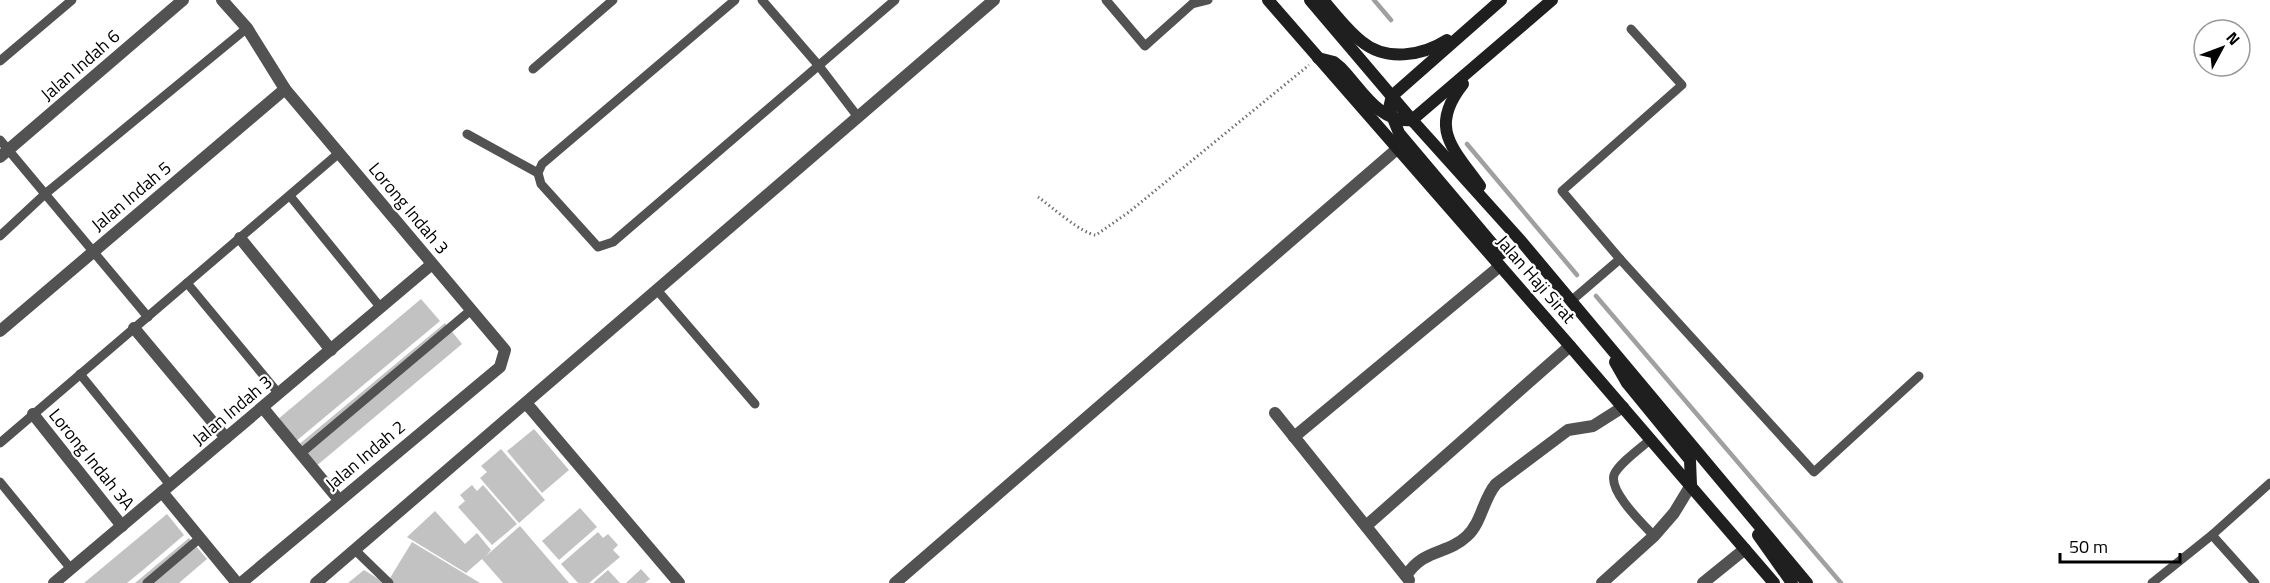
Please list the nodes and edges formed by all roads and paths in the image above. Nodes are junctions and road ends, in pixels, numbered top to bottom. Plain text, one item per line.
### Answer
1 (72, 0) edge
2 (183, 0) edge
3 (222, 0) edge
4 (613, 0) edge
5 (735, 0) edge
6 (762, 0) edge
7 (895, 0) edge
8 (994, 0) edge
9 (1106, 0) edge
10 (1208, 0) edge
11 (1268, 0) edge
12 (1310, 0) edge
13 (1323, 0) edge
14 (1501, 0) edge
15 (1552, 0) edge
16 (1190, 2) edge
17 (1475, 23) junction
18 (247, 28) junction
19 (1631, 29) dead end
20 (1318, 58) junction
21 (1485, 58) junction
22 (0, 61) edge
23 (819, 66) junction
24 (533, 69) dead end
25 (285, 89) junction
26 (1392, 96) junction
27 (858, 117) junction
28 (1392, 117) junction
29 (1412, 120) junction
30 (467, 134) dead end
31 (3, 149) edge
32 (1397, 149) junction
33 (339, 153) junction
34 (538, 173) junction
35 (45, 194) junction
36 (290, 196) junction
37 (1038, 197) dead end
38 (0, 236) edge
39 (240, 238) junction
40 (1521, 241) junction
41 (93, 252) junction
42 (1620, 259) junction
43 (432, 264) junction
44 (1500, 266) junction
45 (187, 283) junction
46 (657, 290) junction
47 (1571, 301) junction
48 (381, 308) junction
49 (471, 310) junction
50 (148, 317) junction
51 (134, 328) junction
52 (0, 331) edge
53 (1600, 334) junction
54 (1570, 346) junction
55 (331, 350) junction
56 (505, 351) joint
57 (80, 374) junction
58 (1919, 376) dead end
59 (279, 393) junction
60 (526, 403) junction
61 (755, 404) dead end
62 (1623, 407) junction
63 (262, 408) junction
64 (1275, 413) dead end
65 (33, 414) junction
66 (1294, 437) junction
67 (226, 438) junction
68 (1651, 439) junction
69 (0, 443) edge
70 (300, 454) junction
71 (0, 482) edge
72 (2270, 483) edge
73 (1691, 485) junction
74 (166, 489) junction
75 (1733, 496) junction
76 (339, 500) junction
77 (122, 526) junction
78 (1366, 526) junction
79 (1654, 536) junction
80 (2212, 536) junction
81 (200, 538) junction
82 (1745, 549) junction
83 (355, 550) junction
84 (71, 569) junction
85 (1409, 580) edge
86 (54, 583) edge
87 (147, 583) edge
88 (239, 583) edge
89 (316, 583) edge
90 (389, 583) edge
91 (679, 583) edge
92 (895, 583) edge
93 (1602, 583) edge
94 (1703, 583) edge
95 (1774, 583) edge
96 (1792, 583) edge
97 (1807, 583) edge
98 (2152, 583) edge
99 (2255, 583) edge

1 - 22 lane
2 - 31 street, Jalan Indah 6
3 - 18 street, Lorong Indah 3
4 - 24 lane
5 - 34 lane
6 - 23 lane
7 - 23 lane
8 - 27 street
9 - 16 lane
10 - 16 lane
11 - 20 main road, Jalan Haji Sirat
12 - 26 main road, Jalan Haji Sirat
13 - 17 main road
14 - 17 main road
15 - 21 main road
17 - 26 main road
18 - 25 street, Lorong Indah 3
18 - 35 lane
19 - 42 lane
20 - 28 main road
20 - 32 main road, Jalan Haji Sirat
20 - 37 path
21 - 29 main road
21 - 40 main road
23 - 27 lane
23 - 34 lane
25 - 33 street, Lorong Indah 3
25 - 41 street, Jalan Indah 5
26 - 28 main road
26 - 29 main road, Jalan Haji Sirat
27 - 46 street
28 - 29 main road
28 - 54 main road
29 - 40 main road, Jalan Haji Sirat
30 - 34 lane
31 - 35 lane
32 - 44 main road, Jalan Haji Sirat
32 - 92 street
33 - 36 lane
33 - 43 street, Lorong Indah 3
35 - 38 lane
35 - 41 lane
36 - 39 lane
36 - 48 lane
39 - 45 lane
39 - 55 street
40 - 47 main road, Jalan Haji Sirat
41 - 50 lane
41 - 52 street, Jalan Indah 5
42 - 47 lane
42 - 58 lane
43 - 48 street, Jalan Indah 3
43 - 49 street, Lorong Indah 3
44 - 54 main road, Jalan Haji Sirat
44 - 66 street
45 - 50 lane
45 - 59 lane
46 - 60 street
46 - 61 lane
47 - 53 main road, Jalan Haji Sirat
48 - 55 street, Jalan Indah 3
49 - 56 street, Lorong Indah 3
49 - 70 lane
50 - 51 lane
51 - 57 lane
51 - 67 street
53 - 73 main road
53 - 75 main road, Jalan Haji Sirat
54 - 62 main road, Jalan Haji Sirat
54 - 78 street
55 - 59 street, Jalan Indah 3
56 - 76 street, Jalan Indah 2
57 - 65 lane
57 - 74 lane
59 - 63 street, Jalan Indah 3
60 - 83 street
60 - 91 street
62 - 68 main road, Jalan Haji Sirat
62 - 85 street
63 - 67 street, Jalan Indah 3
63 - 70 street
64 - 66 street
65 - 69 lane
65 - 77 street, Lorong Indah 3A
66 - 78 street
67 - 74 street, Jalan Indah 3
68 - 73 main road, Jalan Haji Sirat
68 - 79 lane
70 - 76 street
71 - 84 lane
72 - 80 lane
73 - 79 street
73 - 82 main road, Jalan Haji Sirat
74 - 77 street, Jalan Indah 3
74 - 81 street
75 - 96 main road
75 - 97 main road, Jalan Haji Sirat
76 - 88 street, Jalan Indah 2
77 - 84 street, Jalan Indah 3
78 - 85 street
79 - 93 street
80 - 98 lane
80 - 99 lane
81 - 87 lane
81 - 88 street
82 - 94 street
82 - 95 main road, Jalan Haji Sirat
83 - 89 street
83 - 90 lane
84 - 86 street, Jalan Indah 3

